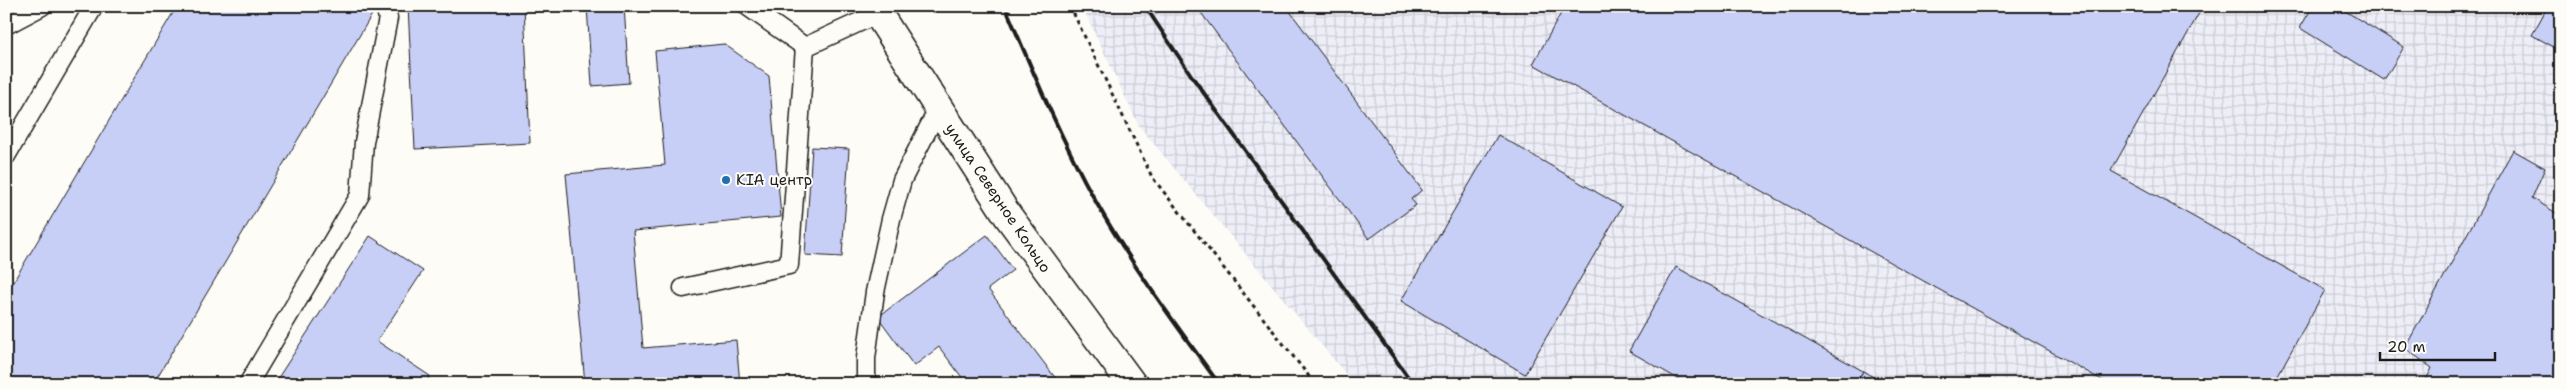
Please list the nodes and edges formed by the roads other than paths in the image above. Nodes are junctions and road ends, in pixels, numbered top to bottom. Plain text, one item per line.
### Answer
1 (42, 6) edge
2 (94, 6) edge
3 (385, 6) edge
4 (747, 6) edge
5 (875, 10) edge
6 (6, 25) edge
7 (805, 47) junction
8 (938, 109) junction
9 (6, 156) edge
10 (683, 288) dead end
11 (248, 384) edge
12 (866, 384) edge
13 (1132, 384) edge

1 - 6 lane
2 - 9 lane
3 - 11 lane
4 - 7 lane
5 - 7 lane
5 - 8 street, улица Северное Кольцо
7 - 10 lane
8 - 12 lane
8 - 13 street, улица Северное Кольцо

